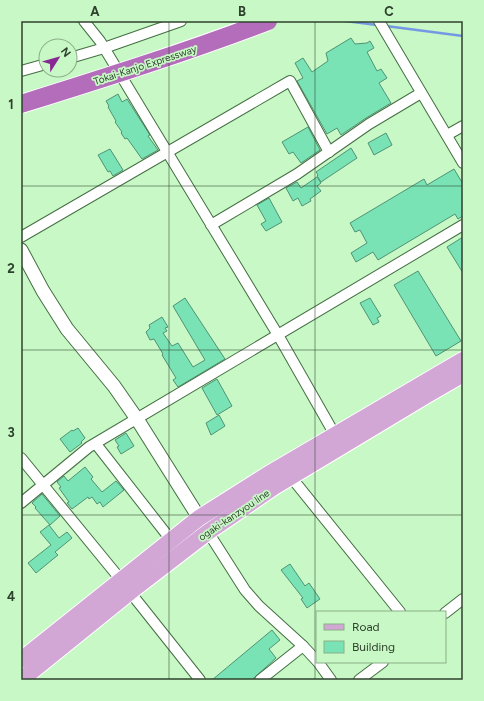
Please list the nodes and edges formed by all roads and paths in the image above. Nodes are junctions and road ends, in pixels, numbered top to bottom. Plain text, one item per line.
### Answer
1 (84, 21) edge
2 (182, 21) edge
3 (268, 21) edge
4 (379, 21) edge
5 (104, 48) junction
6 (78, 56) edge
7 (38, 66) edge
8 (21, 71) edge
9 (421, 93) junction
10 (21, 104) edge
11 (463, 126) edge
12 (447, 135) junction
13 (167, 152) junction
14 (329, 152) junction
15 (463, 163) edge
16 (211, 225) junction
17 (463, 226) edge
18 (21, 237) edge
19 (21, 250) edge
20 (278, 335) junction
21 (463, 360) edge
22 (463, 374) edge
23 (137, 419) junction
24 (335, 435) junction
25 (96, 444) junction
26 (21, 458) edge
27 (291, 477) junction
28 (43, 486) junction
29 (21, 503) edge
30 (199, 518) junction
31 (208, 532) junction
32 (171, 540) junction
33 (126, 586) junction
34 (463, 599) edge
35 (399, 611) edge
36 (446, 613) edge
37 (303, 646) junction
38 (21, 660) edge
39 (316, 661) edge
40 (318, 663) edge
41 (382, 663) edge
42 (21, 680) edge
43 (200, 680) edge
44 (260, 680) edge
45 (331, 680) edge
46 (360, 680) edge

1 - 5 street
2 - 5 street
3 - 10 highway, Tokai-Kanjo Expressway, bridge
4 - 9 street
5 - 6 street
5 - 13 street
7 - 8 street
9 - 12 street
9 - 14 street
11 - 12 street
12 - 15 street
13 - 14 street
13 - 16 street
13 - 18 street
14 - 16 street
16 - 20 street
17 - 20 street
19 - 23 street
20 - 23 street
20 - 24 street
21 - 24 main road, ogaki-kanzyou line
22 - 27 main road, ogaki-kanzyou line
23 - 25 street
23 - 30 street
24 - 30 main road, ogaki-kanzyou line
25 - 28 street
25 - 32 street
26 - 28 street
27 - 31 main road, ogaki-kanzyou line
27 - 35 street
28 - 29 street
28 - 33 street
30 - 31 street
30 - 32 main road, ogaki-kanzyou line
31 - 33 main road, ogaki-kanzyou line
31 - 37 street
32 - 33 main road, ogaki-kanzyou line
33 - 38 main road, ogaki-kanzyou line
33 - 42 main road, ogaki-kanzyou line
33 - 43 street
34 - 36 street
37 - 39 street
37 - 44 street
40 - 45 street
41 - 46 street

